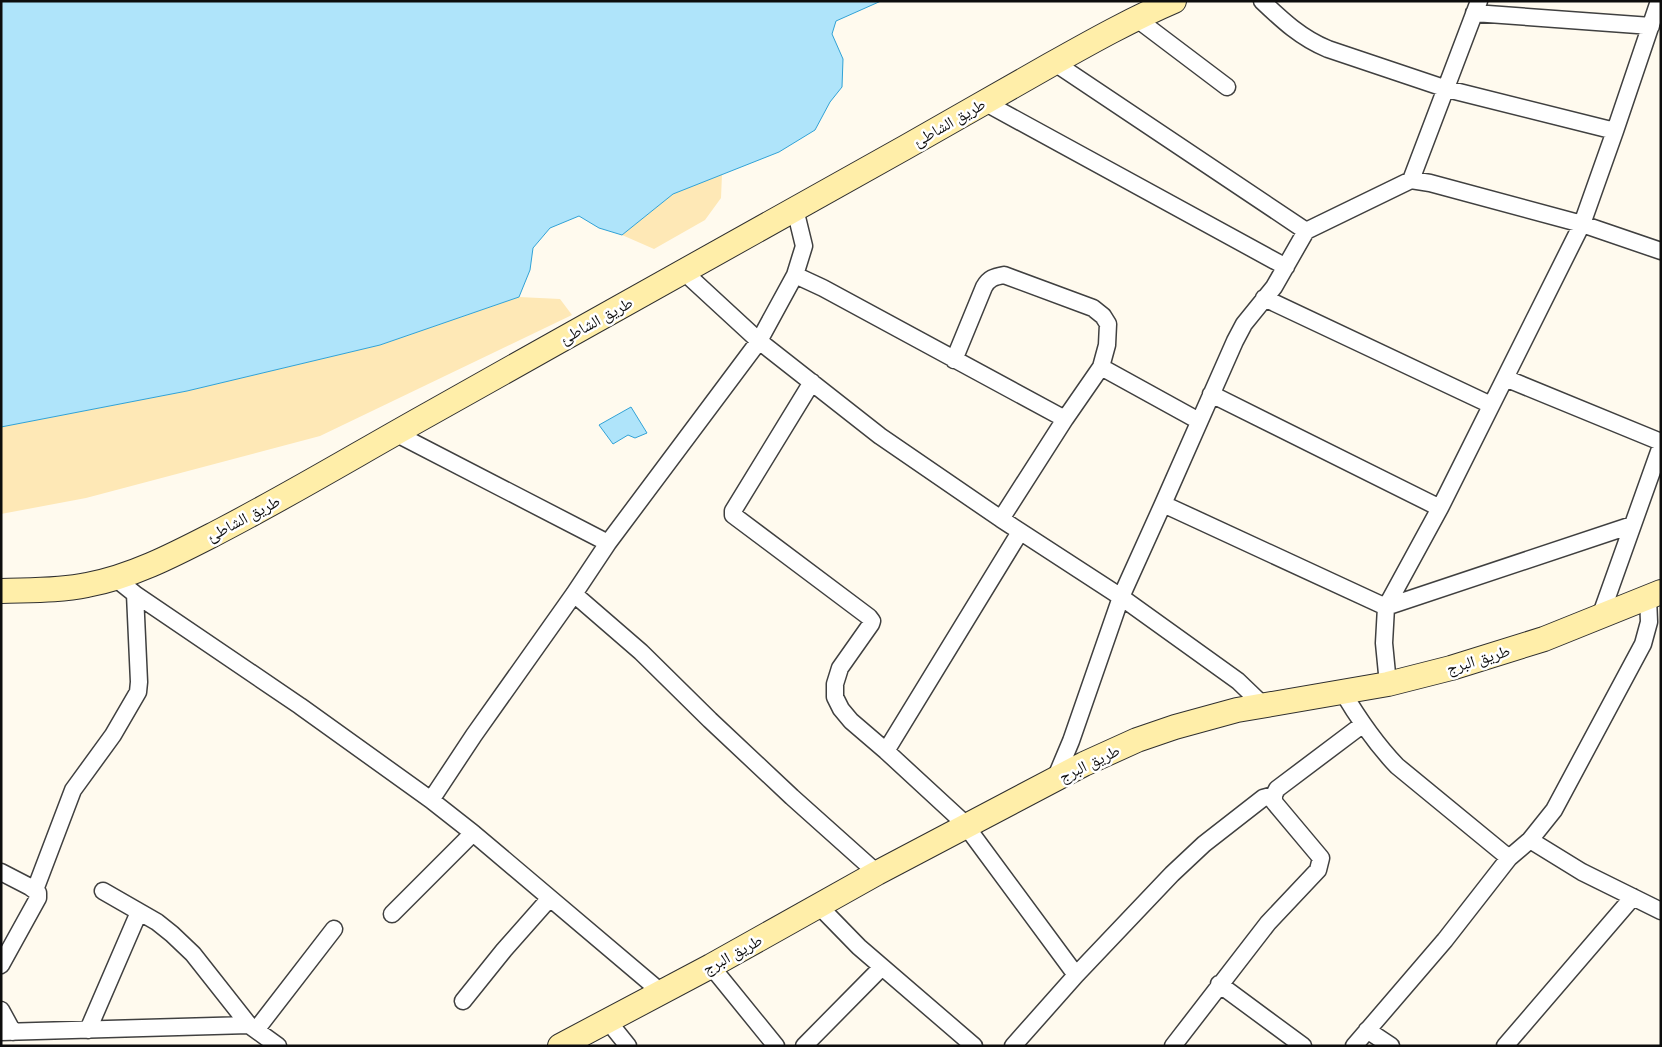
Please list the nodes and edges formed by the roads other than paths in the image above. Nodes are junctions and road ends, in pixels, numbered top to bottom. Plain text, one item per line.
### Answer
1 (1174, 1) edge
2 (1262, 1) edge
3 (1659, 1) edge
4 (1477, 7) edge
5 (1136, 19) junction
6 (1651, 26) junction
7 (1055, 63) junction
8 (1227, 87) dead end
9 (1447, 89) junction
10 (984, 102) junction
11 (1616, 131) junction
12 (1411, 180) junction
13 (795, 210) junction
14 (1582, 224) junction
15 (1306, 231) junction
16 (1661, 251) edge
17 (1286, 267) junction
18 (683, 271) junction
19 (795, 275) junction
20 (1264, 298) junction
21 (759, 341) junction
22 (954, 360) junction
23 (1101, 367) junction
24 (1505, 378) junction
25 (812, 382) junction
26 (1211, 394) junction
27 (1491, 405) junction
28 (1065, 419) junction
29 (1199, 421) junction
30 (395, 433) junction
31 (1661, 444) edge
32 (1163, 504) junction
33 (1440, 508) junction
34 (1001, 519) junction
35 (1632, 525) junction
36 (1020, 532) junction
37 (608, 543) junction
38 (115, 578) junction
39 (1, 591) edge
40 (135, 594) junction
41 (574, 594) junction
42 (1655, 594) edge
43 (1121, 597) junction
44 (1386, 607) junction
45 (1600, 617) junction
46 (1388, 684) junction
47 (1342, 692) junction
48 (1263, 705) junction
49 (1362, 725) junction
50 (886, 750) junction
51 (1055, 779) junction
52 (1274, 795) junction
53 (431, 800) junction
54 (966, 826) junction
55 (473, 832) junction
56 (1530, 840) junction
57 (1510, 858) junction
58 (1, 872) edge
59 (877, 873) junction
60 (35, 890) junction
61 (102, 892) dead end
62 (1633, 897) junction
63 (550, 898) junction
64 (819, 906) junction
65 (1661, 911) edge
66 (139, 912) junction
67 (392, 914) dead end
68 (334, 929) dead end
69 (1, 965) edge
70 (711, 966) junction
71 (882, 967) junction
72 (1076, 976) junction
73 (1219, 984) junction
74 (661, 992) junction
75 (463, 1001) dead end
76 (1, 1010) edge
77 (608, 1021) junction
78 (88, 1030) junction
79 (1367, 1030) junction
80 (7, 1032) edge
81 (261, 1037) edge
82 (560, 1046) edge
83 (628, 1046) edge
84 (776, 1046) edge
85 (804, 1046) edge
86 (974, 1046) edge
87 (1013, 1046) edge
88 (1173, 1046) edge
89 (1304, 1046) edge
90 (1354, 1046) edge
91 (1391, 1046) edge
92 (1505, 1046) edge

1 - 5 main road, طريق الشاطئ
2 - 9 street
3 - 6 street
4 - 6 street
4 - 9 street
5 - 7 main road, طريق الشاطئ
5 - 8 street
6 - 11 street
7 - 10 main road, طريق الشاطئ
7 - 15 street
9 - 11 street
9 - 12 street
10 - 13 main road, طريق الشاطئ
10 - 17 street
11 - 14 street
12 - 14 street
12 - 15 street
13 - 18 main road, طريق الشاطئ
13 - 19 street
14 - 16 street
14 - 24 street
15 - 17 street
17 - 20 street
18 - 21 street
18 - 30 main road, طريق الشاطئ
19 - 21 street
19 - 22 street
20 - 26 street
20 - 27 street
21 - 25 street
21 - 37 street
22 - 23 street
22 - 28 street
23 - 28 street
23 - 29 street
24 - 27 street
24 - 31 street
25 - 34 street
25 - 50 street
26 - 29 street
26 - 33 street
27 - 33 street
28 - 34 street
29 - 32 street
30 - 37 street
30 - 38 main road, طريق الشاطئ
31 - 35 street
32 - 43 street
32 - 44 street
33 - 44 street
34 - 36 street
35 - 44 street
35 - 45 street
36 - 43 street
36 - 50 street
37 - 41 street
38 - 39 main road, طريق الشاطئ
38 - 40 street
40 - 53 street
40 - 60 street
41 - 53 street
41 - 59 street
42 - 45 main road, طريق البرج
42 - 56 street
43 - 48 street
43 - 51 street
44 - 46 street
45 - 46 main road, طريق البرج
46 - 47 main road, طريق البرج
47 - 48 main road, طريق البرج
47 - 49 street
48 - 51 main road, طريق البرج
49 - 52 street
49 - 57 street
50 - 54 street
51 - 54 main road, طريق البرج
52 - 72 street
52 - 73 street
53 - 55 street
54 - 59 main road, طريق البرج
54 - 72 street
55 - 63 street
55 - 67 street
56 - 57 street
56 - 62 street
57 - 79 street
58 - 60 street
59 - 64 main road, طريق البرج
60 - 69 street
61 - 66 street
62 - 65 street
62 - 92 street
63 - 74 street
63 - 75 street
64 - 70 main road, طريق البرج
64 - 71 street
66 - 78 street
66 - 81 street
68 - 81 street
70 - 74 main road, طريق البرج
70 - 84 street
71 - 85 street
71 - 86 street
72 - 87 street
73 - 88 street
73 - 89 street
74 - 77 main road, طريق البرج
76 - 80 street
77 - 82 main road, طريق البرج
77 - 83 street
78 - 80 street
78 - 81 street
79 - 90 street
79 - 91 street

